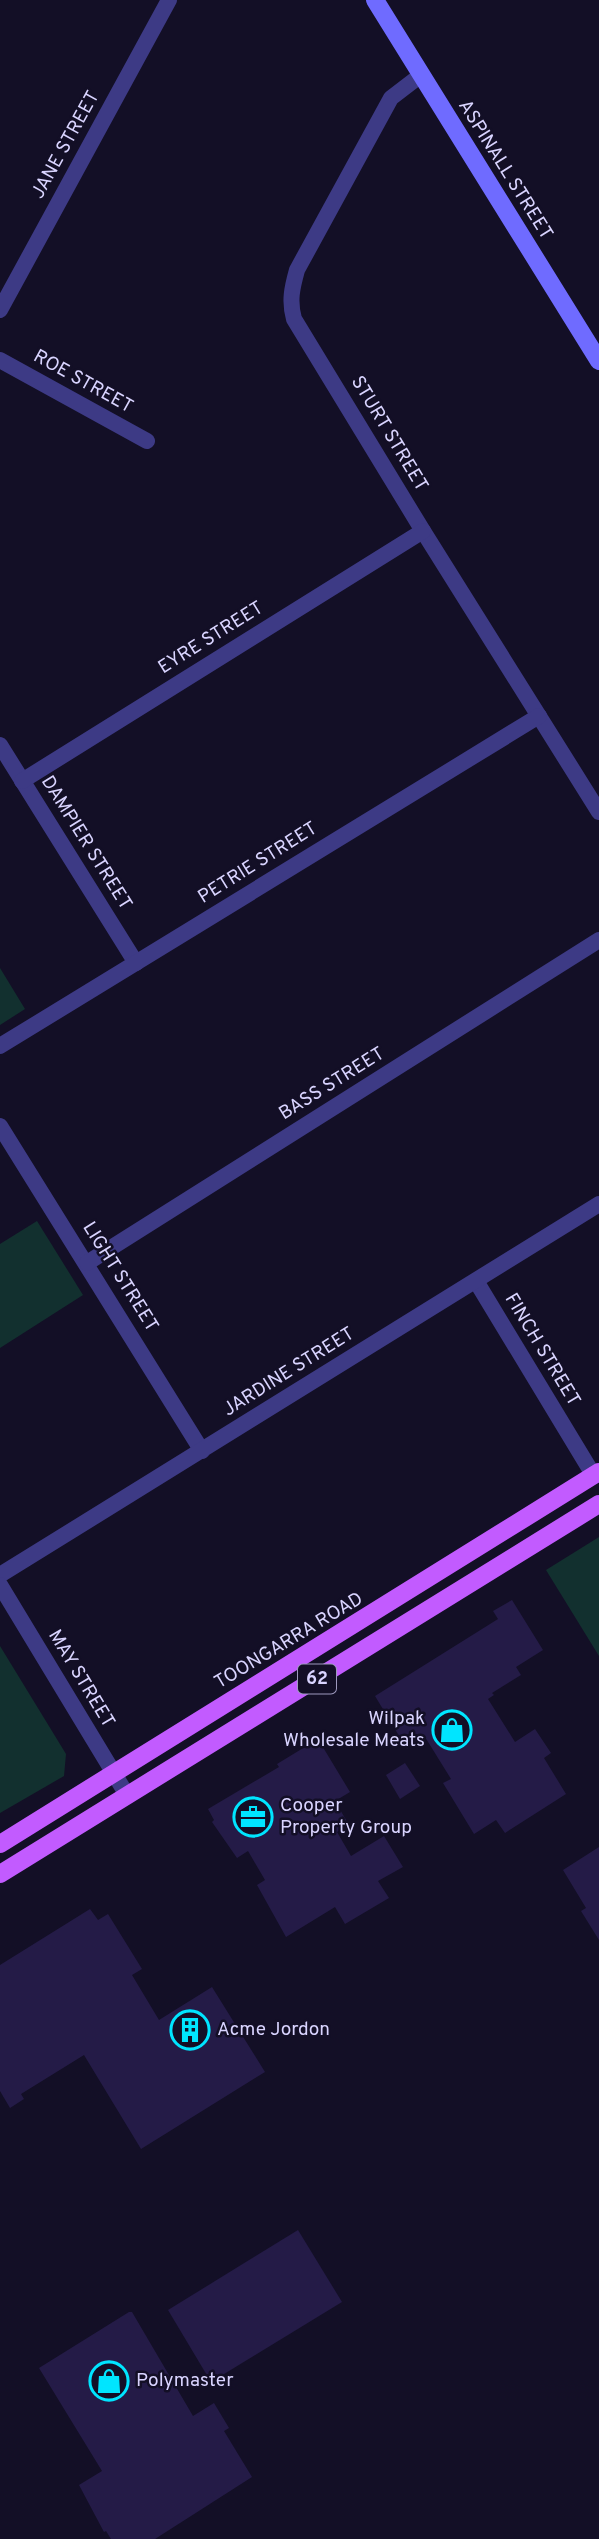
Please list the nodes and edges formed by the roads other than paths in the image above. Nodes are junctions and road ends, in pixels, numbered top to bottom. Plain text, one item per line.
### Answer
1 (169, 0) edge
2 (375, 0) edge
3 (421, 75) junction
4 (0, 310) edge
5 (0, 360) edge
6 (599, 361) edge
7 (147, 440) dead end
8 (423, 531) junction
9 (539, 716) junction
10 (0, 745) edge
11 (22, 781) junction
12 (599, 812) edge
13 (599, 940) edge
14 (135, 963) junction
15 (0, 1046) edge
16 (0, 1126) edge
17 (599, 1204) edge
18 (87, 1263) junction
19 (476, 1280) junction
20 (202, 1451) junction
21 (596, 1474) edge
22 (599, 1504) edge
23 (0, 1576) edge
24 (0, 1585) edge
25 (113, 1774) junction
26 (127, 1795) junction
27 (0, 1844) edge
28 (0, 1874) edge

1 - 4 street, JANE STREET
2 - 3 main road, ASPINALL STREET
3 - 6 main road, ASPINALL STREET
3 - 8 street, STURT STREET
5 - 7 street, ROE STREET
8 - 9 street, STURT STREET
8 - 11 street, EYRE STREET
9 - 12 street, STURT STREET
9 - 14 street, PETRIE STREET
10 - 11 street, DAMPIER STREET
11 - 14 street, DAMPIER STREET
13 - 18 street, BASS STREET
14 - 15 street, PETRIE STREET
16 - 18 street, LIGHT STREET
17 - 19 street, JARDINE STREET
18 - 20 street, LIGHT STREET
19 - 20 street, JARDINE STREET
19 - 21 street, FINCH STREET
20 - 23 street, JARDINE STREET
21 - 25 main road, TOONGARRA ROAD / 62
22 - 26 main road, 62
24 - 25 street, MAY STREET
25 - 26 street, MAY STREET
25 - 27 main road, TOONGARRA ROAD / 62
26 - 28 main road, 62

